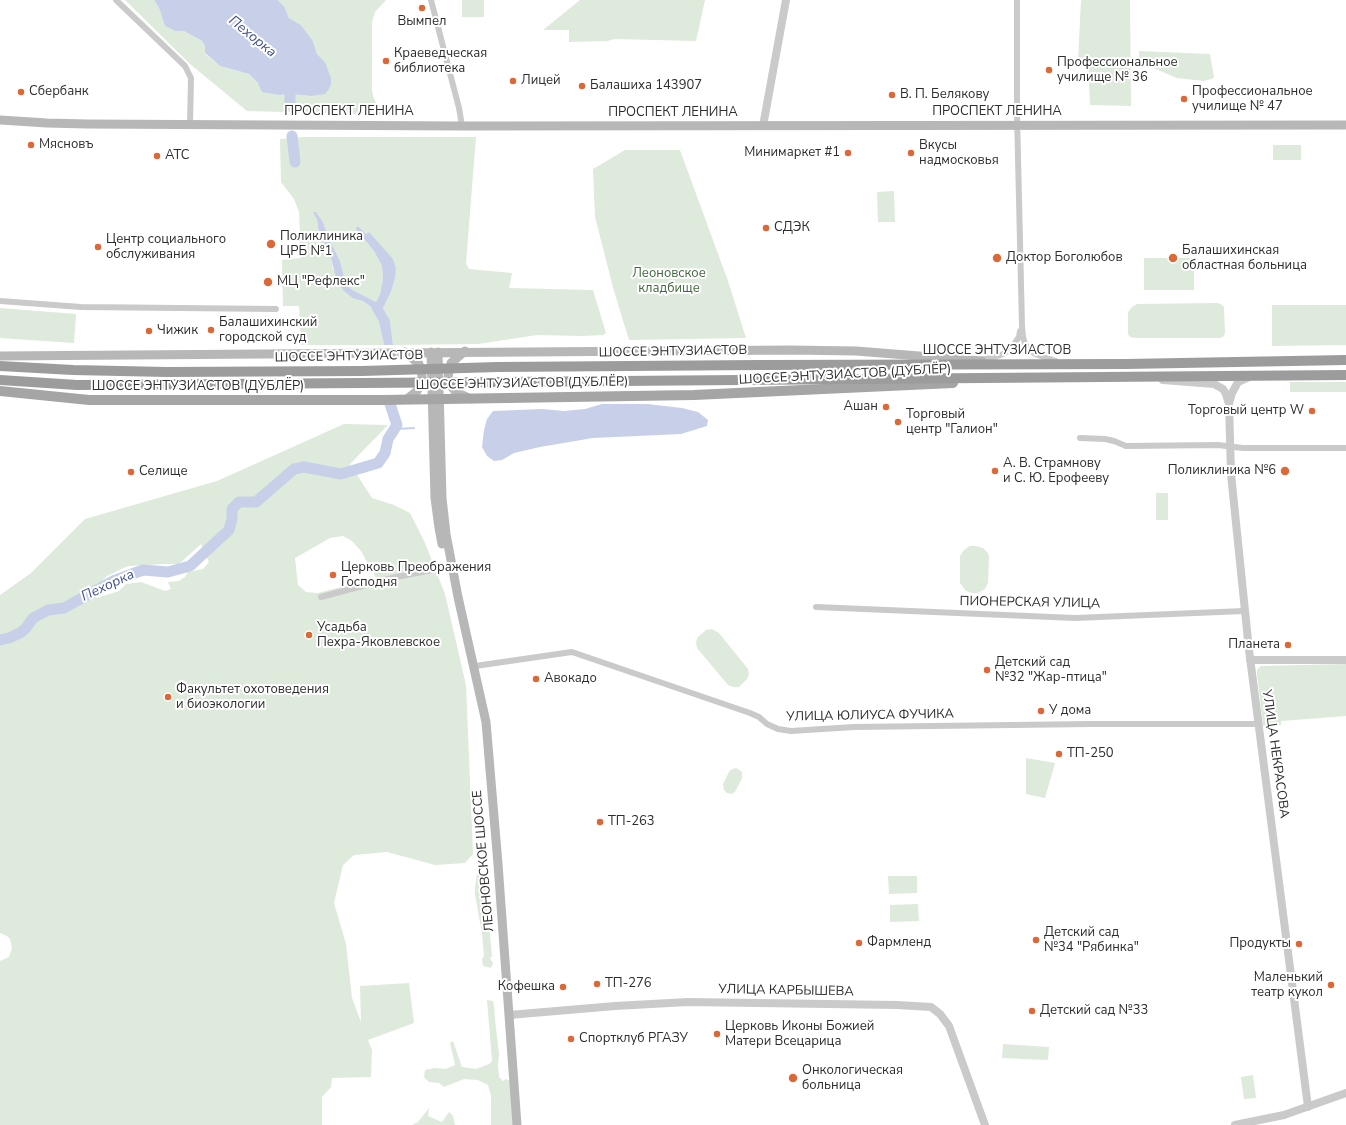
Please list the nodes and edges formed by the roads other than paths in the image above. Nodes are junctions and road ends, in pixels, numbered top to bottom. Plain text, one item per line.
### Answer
1 (116, 0) edge
2 (431, 0) edge
3 (786, 0) edge
4 (1017, 0) edge
5 (0, 120) edge
6 (190, 125) junction
7 (1017, 125) junction
8 (1346, 125) edge
9 (462, 126) junction
10 (763, 126) junction
11 (0, 301) edge
12 (276, 309) dead end
13 (1022, 326) junction
14 (465, 351) junction
15 (401, 352) junction
16 (434, 352) junction
17 (0, 356) edge
18 (978, 360) junction
19 (1346, 360) edge
20 (1024, 364) junction
21 (1070, 364) junction
22 (0, 366) edge
23 (1258, 375) junction
24 (1346, 375) edge
25 (1129, 376) junction
26 (1044, 377) junction
27 (0, 380) edge
28 (0, 391) edge
29 (403, 399) junction
30 (436, 399) junction
31 (471, 399) junction
32 (1229, 404) junction
33 (1080, 438) dead end
34 (1230, 447) junction
35 (1346, 448) edge
36 (448, 567) junction
37 (321, 597) dead end
38 (458, 598) junction
39 (816, 607) dead end
40 (1244, 611) junction
41 (1250, 660) junction
42 (1346, 660) edge
43 (474, 666) junction
44 (1258, 724) junction
45 (509, 1015) junction
46 (1346, 1093) edge
47 (1308, 1107) junction
48 (517, 1125) edge
49 (985, 1125) edge
50 (1234, 1125) edge

1 - 6 street
2 - 9 street
3 - 10 street
4 - 7 street
5 - 6 main road, ПРОСПЕКТ ЛЕНИНА
6 - 9 main road, ПРОСПЕКТ ЛЕНИНА
7 - 8 main road, ПРОСПЕКТ ЛЕНИНА
7 - 10 main road, ПРОСПЕКТ ЛЕНИНА
7 - 13 street
9 - 10 main road, ПРОСПЕКТ ЛЕНИНА
11 - 12 street
13 - 18 street
13 - 21 street
14 - 16 main road, ШОССЕ ЭНТУЗИАСТОВ (ДУБЛЁР)
14 - 18 main road, ШОССЕ ЭНТУЗИАСТОВ (ДУБЛЁР)
14 - 31 main road
15 - 16 main road, ШОССЕ ЭНТУЗИАСТОВ (ДУБЛЁР)
15 - 17 main road, ШОССЕ ЭНТУЗИАСТОВ (ДУБЛЁР)
15 - 29 main road
16 - 30 main road, ЛЕОНОВСКОЕ ШОССЕ
18 - 20 main road, ШОССЕ ЭНТУЗИАСТОВ (ДУБЛЁР)
19 - 21 highway, ШОССЕ ЭНТУЗИАСТОВ
20 - 21 highway, ШОССЕ ЭНТУЗИАСТОВ
20 - 22 highway, ШОССЕ ЭНТУЗИАСТОВ, bridge
23 - 24 highway, ШОССЕ ЭНТУЗИАСТОВ
23 - 25 highway, ШОССЕ ЭНТУЗИАСТОВ
23 - 32 street, УЛИЦА НЕКРАСОВА
25 - 26 highway, ШОССЕ ЭНТУЗИАСТОВ
25 - 32 street, УЛИЦА НЕКРАСОВА
26 - 27 highway, ШОССЕ ЭНТУЗИАСТОВ, bridge
26 - 31 main road, ШОССЕ ЭНТУЗИАСТОВ (ДУБЛЁР)
28 - 29 main road, ШОССЕ ЭНТУЗИАСТОВ (ДУБЛЁР)
29 - 30 main road, ШОССЕ ЭНТУЗИАСТОВ (ДУБЛЁР)
30 - 31 main road, ШОССЕ ЭНТУЗИАСТОВ (ДУБЛЁР)
30 - 36 main road, ЛЕОНОВСКОЕ ШОССЕ
30 - 38 main road, ЛЕОНОВСКОЕ ШОССЕ
32 - 34 street, УЛИЦА НЕКРАСОВА
33 - 34 street
34 - 35 street
34 - 40 street, УЛИЦА НЕКРАСОВА
36 - 37 street
36 - 38 main road, ЛЕОНОВСКОЕ ШОССЕ
38 - 43 main road, ЛЕОНОВСКОЕ ШОССЕ
39 - 40 street, ПИОНЕРСКАЯ УЛИЦА
40 - 41 street, УЛИЦА НЕКРАСОВА
41 - 42 street
41 - 44 street, УЛИЦА НЕКРАСОВА
43 - 44 street, УЛИЦА ЮЛИУСА ФУЧИКА
43 - 45 main road, ЛЕОНОВСКОЕ ШОССЕ
44 - 47 street, УЛИЦА НЕКРАСОВА
45 - 48 main road, ЛЕОНОВСКОЕ ШОССЕ
45 - 49 street, УЛИЦА КАРБЫШЕВА
46 - 47 street
47 - 50 street

